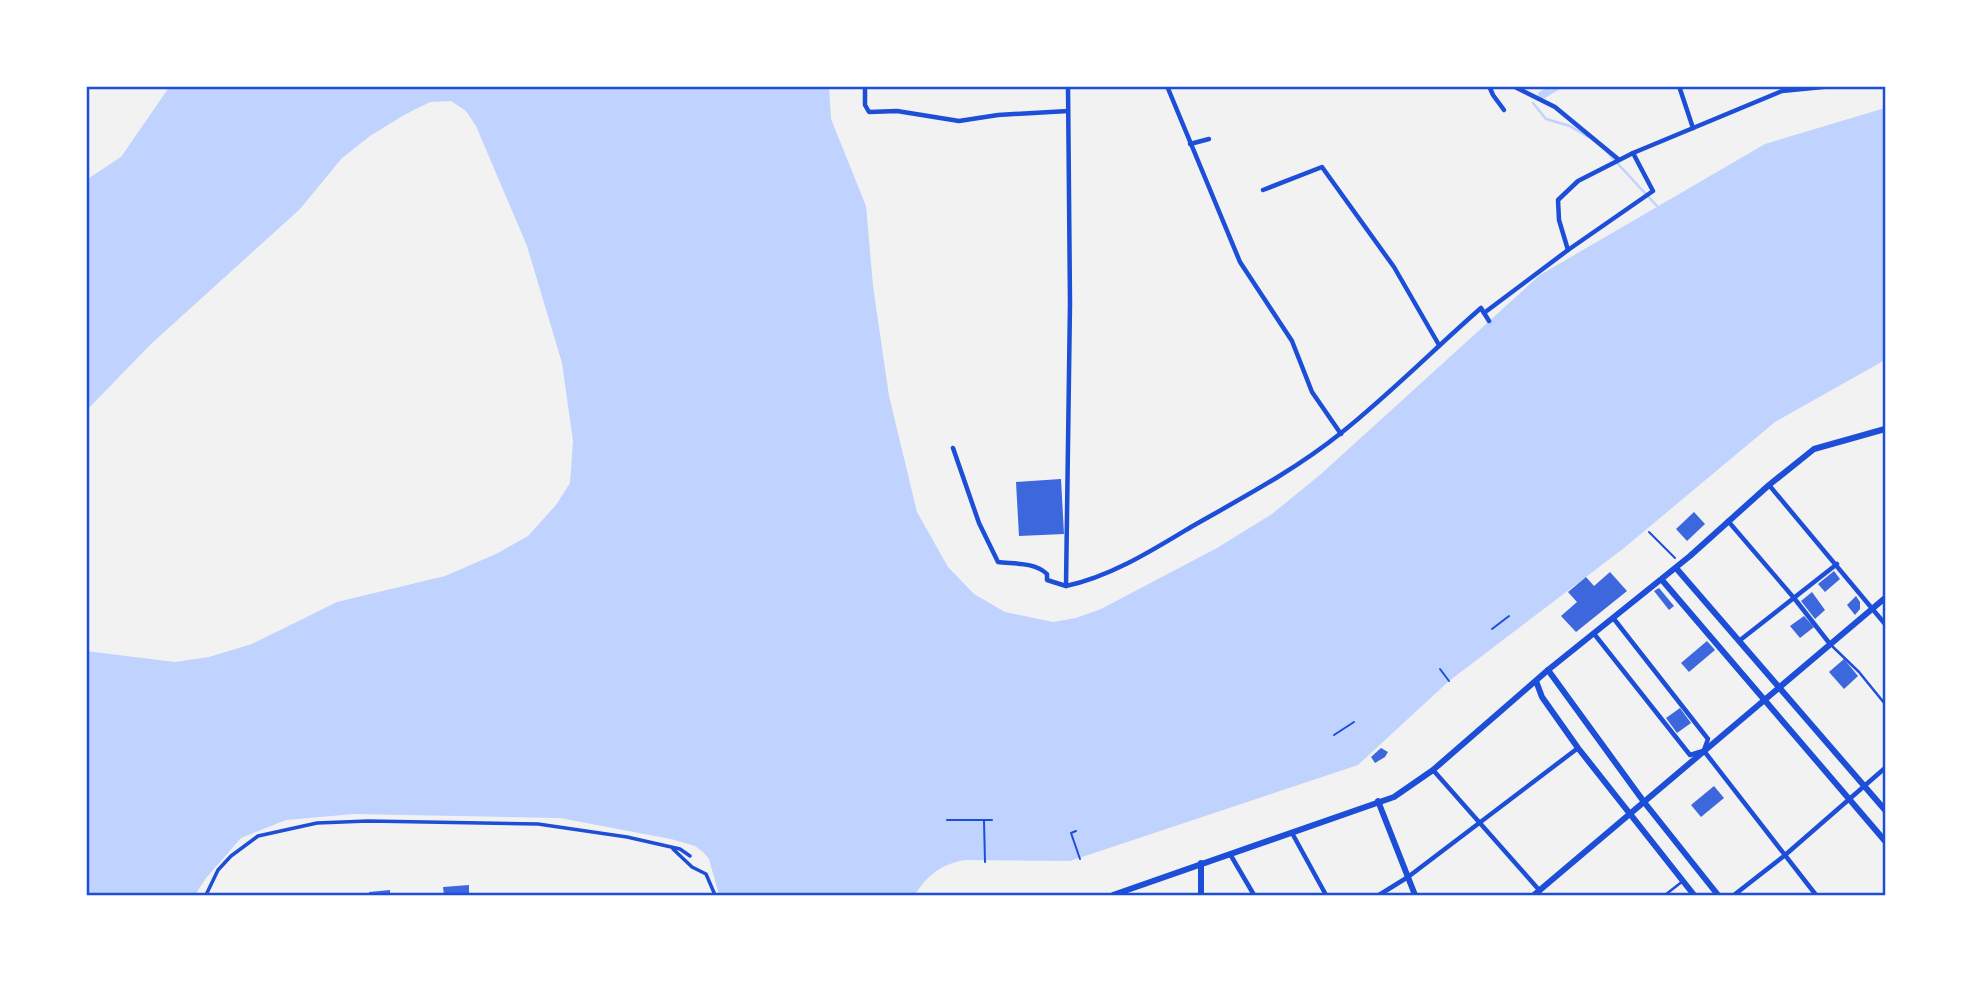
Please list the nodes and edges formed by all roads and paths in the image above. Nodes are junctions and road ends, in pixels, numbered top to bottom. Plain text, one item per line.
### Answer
1 (865, 86) edge
2 (1068, 86) edge
3 (1167, 86) edge
4 (1489, 86) edge
5 (1513, 86) edge
6 (1679, 86) edge
7 (1833, 86) edge
8 (1782, 89) edge
9 (1504, 110) dead end
10 (1068, 111) junction
11 (1693, 128) junction
12 (1209, 139) dead end
13 (1190, 144) junction
14 (1633, 153) junction
15 (1615, 160) junction
16 (1263, 190) dead end
17 (1569, 250) junction
18 (1484, 313) junction
19 (1489, 320) dead end
20 (1439, 345) junction
21 (1885, 429) edge
22 (1341, 433) junction
23 (953, 448) dead end
24 (1769, 485) junction
25 (1728, 521) junction
26 (1649, 532) dead end
27 (1837, 565) junction
28 (1678, 566) junction
29 (1662, 580) junction
30 (1066, 586) junction
31 (1794, 598) junction
32 (1885, 598) edge
33 (1872, 609) junction
34 (1508, 616) dead end
35 (1614, 619) junction
36 (1885, 624) edge
37 (1492, 629) dead end
38 (1595, 635) junction
39 (1739, 640) junction
40 (1830, 645) junction
41 (1440, 669) dead end
42 (1548, 670) junction
43 (1449, 681) dead end
44 (1536, 681) junction
45 (1779, 687) junction
46 (1764, 700) junction
47 (1885, 704) edge
48 (1354, 722) dead end
49 (1334, 735) dead end
50 (1578, 748) junction
51 (1704, 751) junction
52 (1885, 768) edge
53 (1433, 770) junction
54 (1864, 786) junction
55 (1849, 799) junction
56 (1378, 801) junction
57 (1644, 802) junction
58 (1885, 810) edge
59 (1630, 814) junction
60 (947, 820) dead end
61 (984, 820) junction
62 (992, 820) dead end
63 (1480, 822) junction
64 (1076, 831) dead end
65 (1292, 833) junction
66 (1885, 841) edge
67 (671, 847) junction
68 (1229, 853) junction
69 (690, 856) dead end
70 (1784, 856) junction
71 (1080, 859) dead end
72 (985, 862) dead end
73 (1201, 863) junction
74 (1408, 877) junction
75 (1683, 881) junction
76 (1537, 893) edge
77 (206, 895) edge
78 (715, 895) edge
79 (1113, 895) edge
80 (1202, 895) edge
81 (1254, 895) edge
82 (1326, 895) edge
83 (1379, 895) edge
84 (1415, 895) edge
85 (1665, 895) edge
86 (1694, 895) edge
87 (1718, 895) edge
88 (1734, 895) edge
89 (1816, 895) edge

1 - 10 street
2 - 10 street
3 - 13 street
4 - 9 street
5 - 15 street
6 - 11 street
7 - 8 street
8 - 11 street
10 - 30 street
11 - 14 street
12 - 13 street
13 - 22 street
14 - 15 street
14 - 17 street
15 - 17 street
16 - 20 street
17 - 18 street
18 - 19 street
18 - 20 street
20 - 22 street
21 - 24 street
22 - 30 street
23 - 30 street
24 - 25 street
24 - 27 street
25 - 28 street
25 - 31 street
26 - 28 path
27 - 31 street
27 - 33 street
28 - 29 street
28 - 39 street
29 - 35 street
29 - 46 street
31 - 39 street
31 - 40 street
32 - 33 street
33 - 36 street
33 - 40 street
34 - 37 path
35 - 38 street
35 - 51 street
38 - 42 street
38 - 51 street
39 - 45 street
40 - 45 street
40 - 47 lane
41 - 43 path
42 - 44 street
42 - 57 street
44 - 50 street
44 - 53 street
45 - 46 street
45 - 54 street
46 - 51 street
46 - 55 street
48 - 49 path
50 - 59 street
50 - 63 street
51 - 57 street
51 - 70 street
52 - 54 street
53 - 56 street
53 - 63 street
54 - 55 street
54 - 58 street
55 - 66 street
55 - 70 street
56 - 65 street
56 - 74 street
57 - 59 street
57 - 87 street
59 - 75 street
59 - 76 street
60 - 61 path
61 - 62 path
61 - 72 path
63 - 74 street
63 - 76 street
64 - 71 path
65 - 68 street
65 - 82 street
67 - 69 street
67 - 77 street
67 - 78 street
68 - 73 street
68 - 81 street
70 - 88 street
70 - 89 street
73 - 79 street
73 - 80 street
74 - 83 street
74 - 84 street
75 - 85 lane
75 - 86 street

